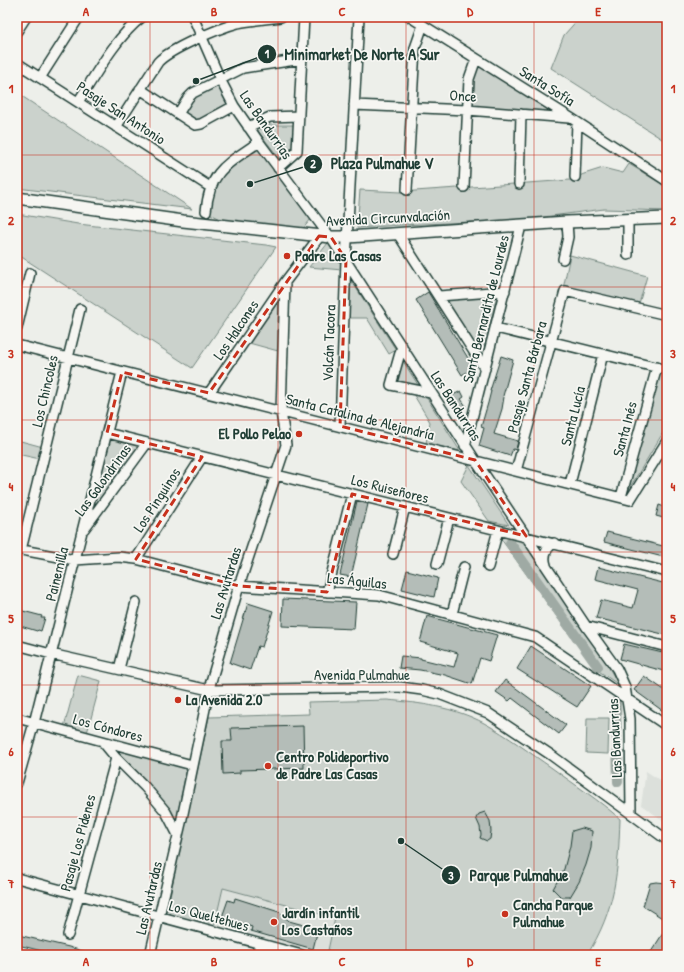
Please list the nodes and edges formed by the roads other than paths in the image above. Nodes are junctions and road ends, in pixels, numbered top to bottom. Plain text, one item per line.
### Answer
1 (26, 17) edge
2 (79, 17) edge
3 (142, 17) edge
4 (193, 17) edge
5 (281, 17) edge
6 (304, 17) edge
7 (359, 17) edge
8 (410, 17) edge
9 (422, 25) junction
10 (17, 31) edge
11 (202, 37) junction
12 (302, 59) junction
13 (476, 59) junction
14 (17, 63) edge
15 (40, 78) junction
16 (220, 79) junction
17 (140, 89) junction
18 (78, 102) junction
19 (354, 105) junction
20 (234, 106) junction
21 (412, 108) junction
22 (467, 110) junction
23 (178, 114) junction
24 (521, 114) junction
25 (299, 116) junction
26 (574, 120) junction
27 (116, 127) junction
28 (248, 127) junction
29 (259, 142) junction
30 (278, 168) junction
31 (575, 177) dead end
32 (667, 180) edge
33 (519, 184) dead end
34 (210, 187) junction
35 (464, 187) dead end
36 (407, 190) dead end
37 (17, 198) edge
38 (206, 211) dead end
39 (667, 218) edge
40 (628, 219) junction
41 (567, 222) junction
42 (521, 226) junction
43 (325, 234) junction
44 (398, 234) junction
45 (348, 237) junction
46 (628, 255) dead end
47 (563, 259) dead end
48 (346, 260) junction
49 (30, 273) dead end
50 (285, 282) junction
51 (505, 291) junction
52 (439, 296) junction
53 (80, 309) dead end
54 (667, 315) edge
55 (17, 328) edge
56 (496, 328) junction
57 (551, 341) junction
58 (17, 345) edge
59 (402, 346) junction
60 (603, 354) junction
61 (67, 358) junction
62 (657, 367) junction
63 (485, 369) junction
64 (667, 370) edge
65 (122, 372) junction
66 (209, 393) junction
67 (431, 393) junction
68 (282, 412) junction
69 (340, 426) junction
70 (107, 433) junction
71 (667, 441) edge
72 (147, 443) junction
73 (465, 446) junction
74 (202, 457) junction
75 (475, 460) junction
76 (516, 471) junction
77 (275, 475) junction
78 (570, 484) junction
79 (352, 494) junction
80 (621, 497) junction
81 (405, 507) junction
82 (449, 518) junction
83 (498, 530) junction
84 (81, 533) junction
85 (526, 536) junction
86 (554, 543) junction
87 (19, 550) edge
88 (393, 554) dead end
89 (136, 559) junction
90 (75, 560) junction
91 (437, 564) dead end
92 (464, 566) dead end
93 (546, 566) junction
94 (488, 567) dead end
95 (667, 572) edge
96 (239, 586) junction
97 (327, 592) junction
98 (136, 602) dead end
99 (452, 614) junction
100 (586, 626) junction
101 (17, 645) edge
102 (667, 646) edge
103 (51, 654) junction
104 (118, 669) junction
105 (209, 690) junction
106 (628, 699) junction
107 (17, 718) edge
108 (34, 723) junction
109 (667, 726) edge
110 (102, 741) junction
111 (116, 758) junction
112 (192, 765) junction
113 (17, 783) edge
114 (631, 813) junction
115 (178, 835) junction
116 (667, 840) edge
117 (17, 878) edge
118 (78, 895) junction
119 (158, 917) junction
120 (68, 935) dead end
121 (260, 944) junction
122 (150, 955) edge
123 (257, 955) edge
124 (302, 955) edge

1 - 10 street
2 - 15 street
3 - 18 street
4 - 11 street, Las Bandurrias
5 - 11 street
6 - 12 street
7 - 19 street
8 - 9 street, Santa Sofía
9 - 13 street, Santa Sofía
9 - 21 street
11 - 16 street, Las Bandurrias
11 - 17 street
12 - 16 street
12 - 25 street
13 - 22 street
13 - 26 street, Santa Sofía
14 - 15 street, Pasaje San Antonio
15 - 18 street, Pasaje San Antonio
16 - 20 street, Las Bandurrias
16 - 23 street
17 - 23 street
17 - 27 street
18 - 27 street, Pasaje San Antonio
19 - 21 street, Once
19 - 45 street
20 - 23 street
20 - 28 street, Las Bandurrias
21 - 22 street, Once
21 - 36 street
22 - 24 street, Once
22 - 35 street
24 - 26 street, Once
24 - 33 street
25 - 28 street
25 - 30 street
26 - 31 street
26 - 32 street, Santa Sofía
27 - 34 street, Pasaje San Antonio
28 - 29 street, Las Bandurrias
29 - 30 street, Las Bandurrias
29 - 34 street
30 - 43 street, Las Bandurrias
34 - 38 street
37 - 43 main road, Avenida Circunvalación
39 - 40 main road, Avenida Circunvalación
40 - 41 main road, Avenida Circunvalación
40 - 46 street
41 - 42 main road, Avenida Circunvalación
41 - 47 street
42 - 44 main road, Avenida Circunvalación
42 - 51 street, Santa Bernardita de Lourdes
43 - 45 main road, Avenida Circunvalación
43 - 48 street, Las Bandurrias
43 - 50 street
44 - 45 main road, Avenida Circunvalación
44 - 52 street
45 - 48 street
48 - 59 street, Las Bandurrias
48 - 69 street, Volcán Tacora
49 - 55 street
50 - 66 street, Los Halcones
50 - 68 street, Las Avutardas
51 - 52 street
51 - 56 street, Santa Bernardita de Lourdes
52 - 63 street
53 - 61 street, Los Chincoles
54 - 57 street, Pasaje Santa Bárbara
56 - 57 street
56 - 63 street, Santa Bernardita de Lourdes
57 - 60 street
57 - 76 street, Pasaje Santa Bárbara
58 - 61 street, Santa Catalina de Alejandría
59 - 67 street, Las Bandurrias
59 - 67 street
60 - 62 street
60 - 78 street, Santa Lucía
61 - 65 street, Santa Catalina de Alejandría
61 - 87 street, Los Chincoles
62 - 64 street
62 - 80 street, Santa Inés
63 - 73 street, Santa Bernardita de Lourdes
65 - 66 street, Santa Catalina de Alejandría
65 - 70 street, Painemilla
66 - 68 street, Santa Catalina de Alejandría
67 - 73 street, Las Bandurrias
68 - 69 street, Santa Catalina de Alejandría
68 - 77 street, Las Avutardas
69 - 75 street, Santa Catalina de Alejandría
70 - 72 street, Los Ruiseñores
70 - 84 street, Painemilla
71 - 80 street
72 - 74 street, Los Ruiseñores
72 - 84 street, Las Golondrinas
73 - 75 street, Las Bandurrias
74 - 77 street, Los Ruiseñores
74 - 89 street, Los Pinguinos
75 - 76 street, Santa Catalina de Alejandría
75 - 85 street, Las Bandurrias
76 - 78 street, Santa Catalina de Alejandría
77 - 79 street, Los Ruiseñores
77 - 96 street, Las Avutardas
78 - 80 street, Santa Catalina de Alejandría
79 - 81 street, Los Ruiseñores
79 - 97 street
81 - 82 street, Los Ruiseñores
81 - 88 street
82 - 83 street, Los Ruiseñores
82 - 91 street
83 - 85 street, Los Ruiseñores
83 - 94 street
84 - 90 street, Painemilla
85 - 86 street, Los Ruiseñores
85 - 93 street, Las Bandurrias
86 - 93 street
86 - 95 street, Los Ruiseñores
87 - 90 street, Las Águilas
89 - 90 street, Las Águilas
89 - 96 street, Las Águilas
90 - 103 street, Painemilla
92 - 99 street
93 - 100 street, Las Bandurrias
96 - 97 street, Las Águilas
96 - 105 street, Las Avutardas
97 - 99 street, Las Águilas
98 - 104 street
99 - 106 street, Las Águilas
100 - 102 street
100 - 106 street, Las Bandurrias
101 - 103 street, Avenida Pulmahue
103 - 104 street, Avenida Pulmahue
103 - 108 street, Painemilla
104 - 105 street, Avenida Pulmahue
105 - 112 street, Las Avutardas
105 - 114 street, Avenida Pulmahue
106 - 109 street, Las Águilas
106 - 114 street, Las Bandurrias
107 - 108 street, Los Cóndores
108 - 110 street, Los Cóndores
108 - 113 street, Painemilla
110 - 111 street
110 - 112 street, Los Cóndores
111 - 115 street
111 - 118 street, Pasaje Los Pidenes
112 - 115 street, Las Avutardas
114 - 116 street, Avenida Pulmahue
115 - 119 street, Las Avutardas
117 - 118 street, Los Queltehues
118 - 119 street, Los Queltehues
118 - 120 street, Pasaje Los Pidenes
119 - 121 street, Los Queltehues
119 - 122 street, Las Avutardas
121 - 123 street
121 - 124 street, Los Queltehues

